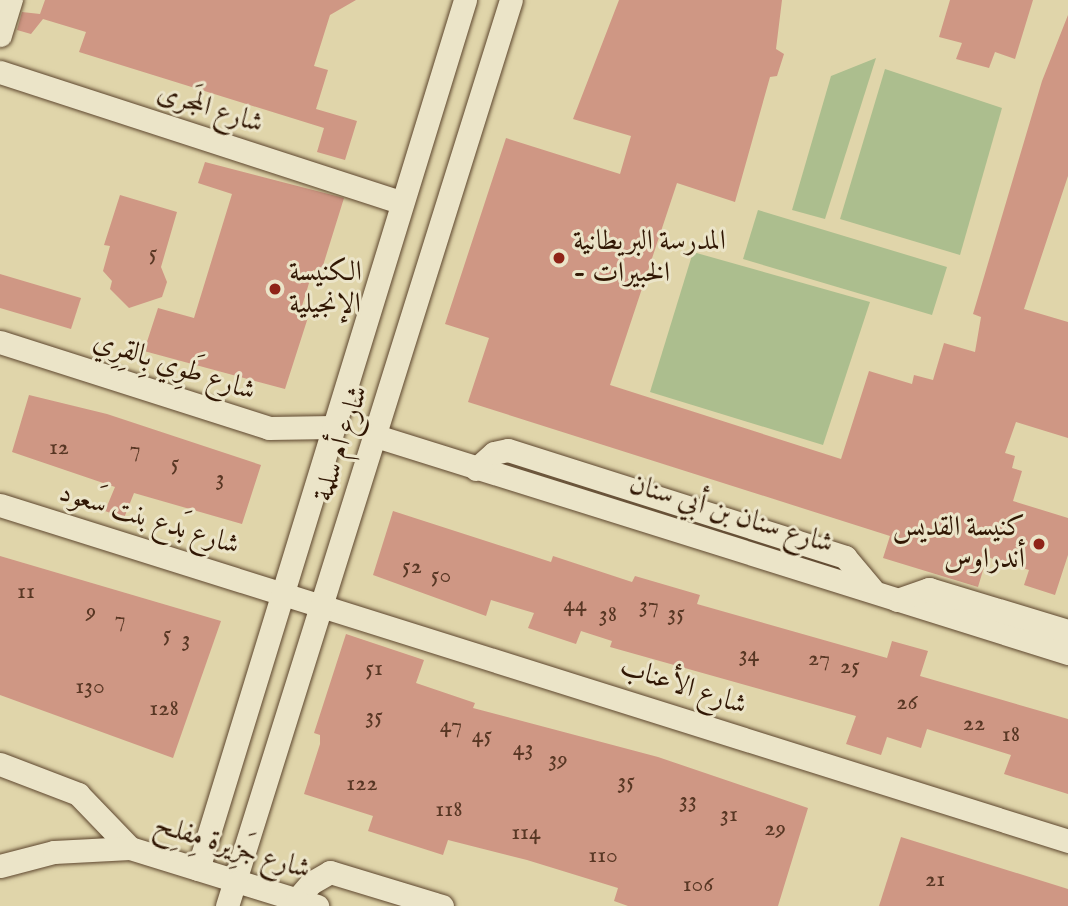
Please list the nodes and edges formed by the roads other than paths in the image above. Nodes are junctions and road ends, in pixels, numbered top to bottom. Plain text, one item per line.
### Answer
1 (465, 0) edge
2 (511, 0) edge
3 (9, 1) edge
4 (0, 35) edge
5 (0, 72) edge
6 (401, 202) junction
7 (0, 342) edge
8 (333, 427) junction
9 (376, 436) junction
10 (0, 505) edge
11 (280, 592) junction
12 (897, 600) junction
13 (321, 603) junction
14 (1068, 631) edge
15 (1068, 653) edge
16 (0, 764) edge
17 (1068, 841) edge
18 (130, 848) junction
19 (0, 866) edge
20 (198, 869) junction
21 (235, 880) junction
22 (304, 904) edge
23 (227, 906) edge
24 (442, 906) edge

1 - 6 street, شارع أم سلمة
2 - 9 street, شارع أم سلمة
3 - 4 street
5 - 6 street, شارع المَجرى
6 - 8 street, شارع أم سلمة
7 - 8 street, شارع طَوِي بِالقِرِي
8 - 11 street, شارع أم سلمة
9 - 12 street, شارع سنان بن أبي سنان
9 - 13 street, شارع أم سلمة
10 - 11 street, شارع بَدع بنت سَعود
11 - 13 street, شارع الأعناب
11 - 20 street, شارع أم سلمة
12 - 14 street
12 - 15 street, شارع سنان بن أبي سنان
13 - 17 street, شارع الأعناب
13 - 21 street, شارع أم سلمة
16 - 18 street, شارع جَزِيرة مِفلِح
18 - 19 street, شارع جَزِيرة مِفلِح
18 - 20 street, شارع جَزِيرة مِفلِح
20 - 21 street, شارع جَزِيرة مِفلِح
21 - 22 street, شارع جَزِيرة مِفلِح
21 - 23 street, شارع أم سلمة
22 - 24 street

